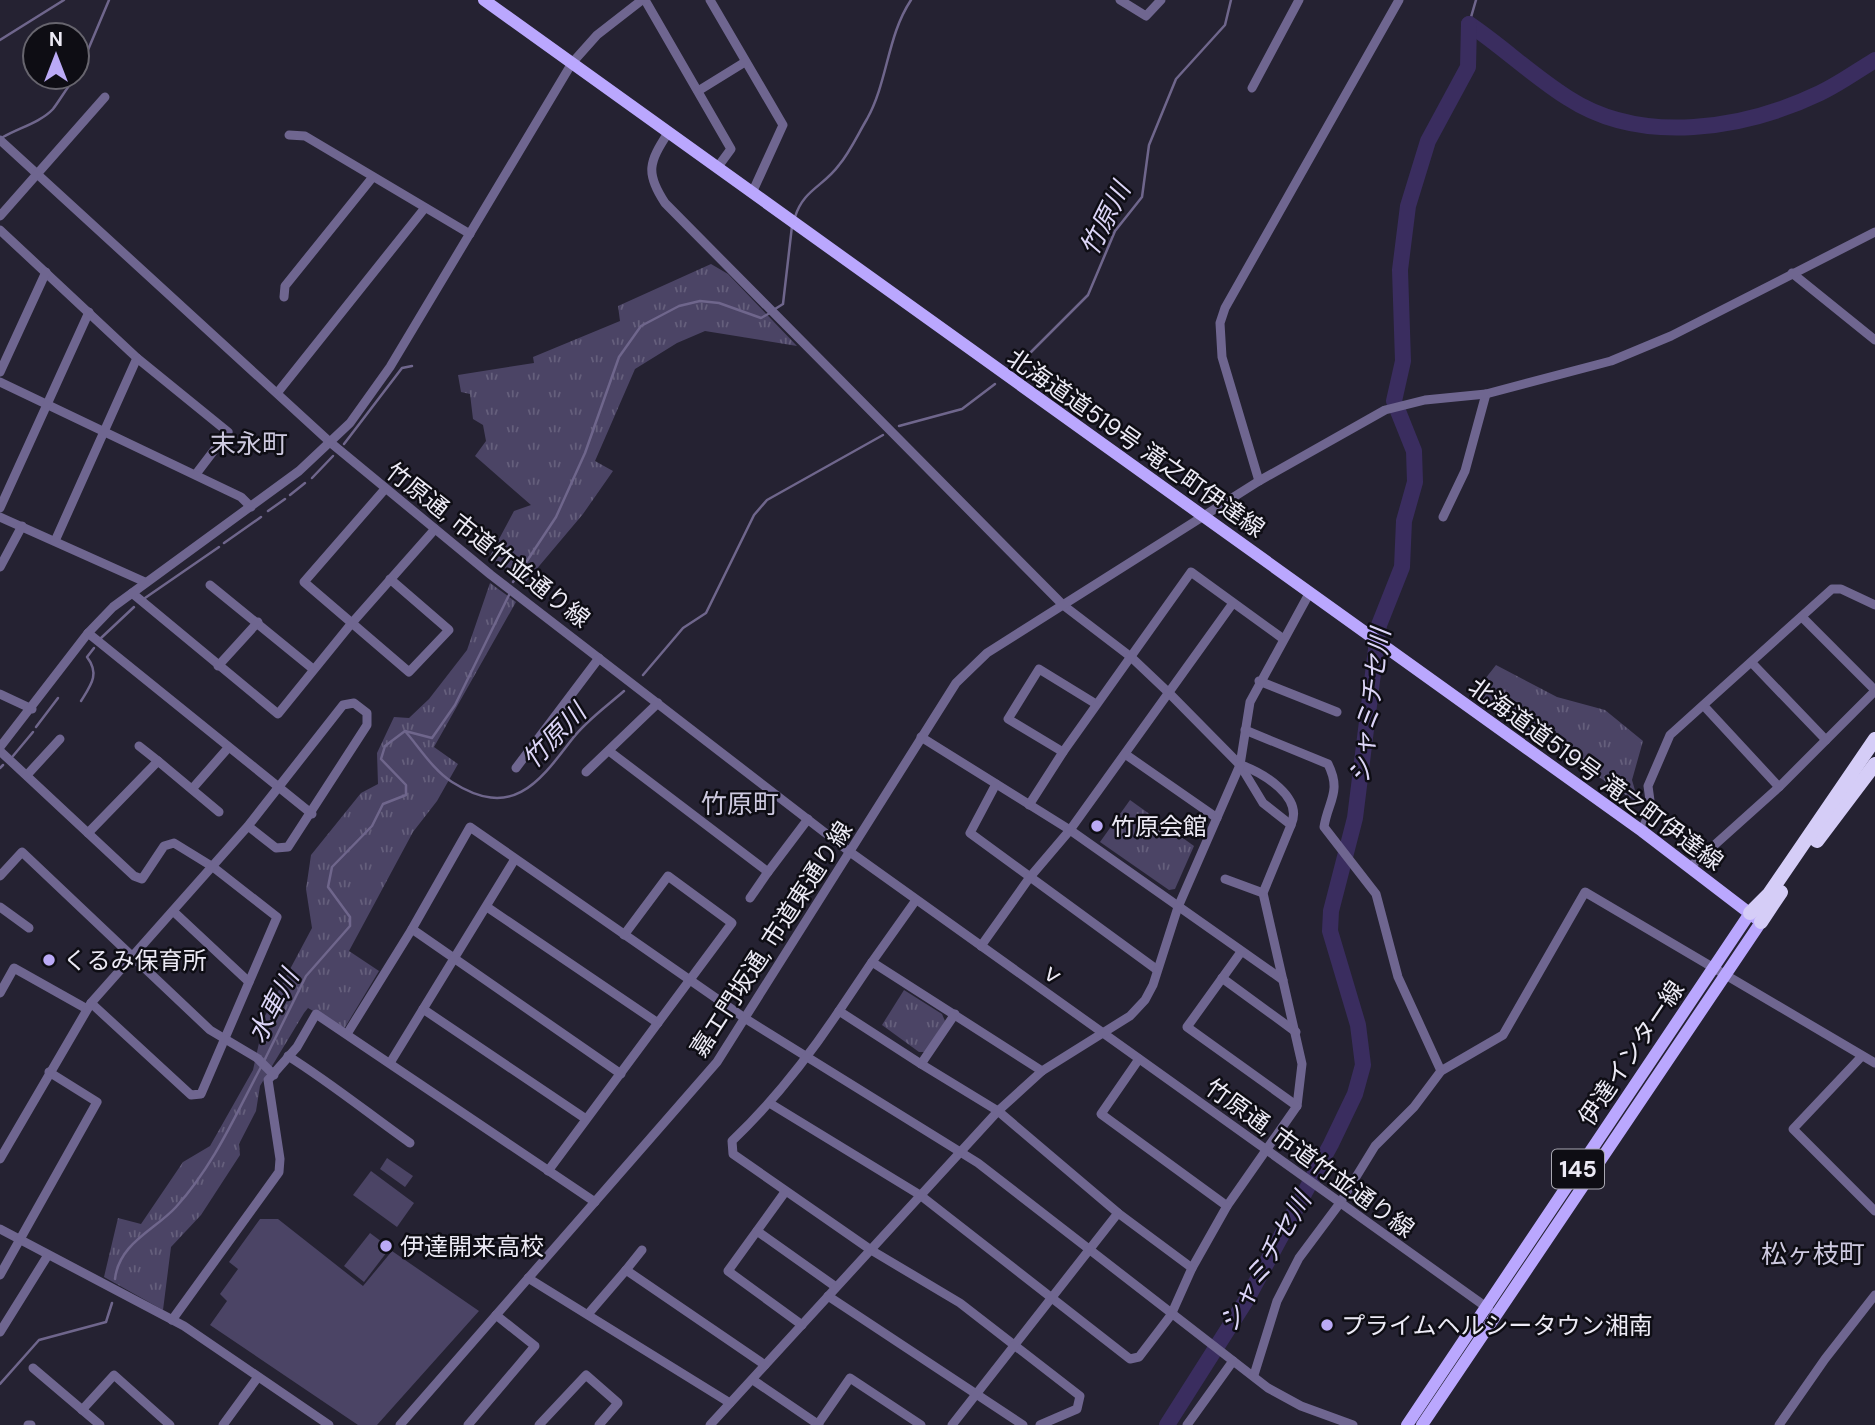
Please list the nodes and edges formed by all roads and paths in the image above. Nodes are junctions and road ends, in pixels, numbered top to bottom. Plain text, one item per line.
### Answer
1 (484, 0) edge
2 (644, 0) edge
3 (710, 0) edge
4 (1120, 0) edge
5 (1161, 0) edge
6 (1298, 0) edge
7 (1399, 0) edge
8 (745, 62) junction
9 (572, 63) junction
10 (1252, 88) dead end
11 (698, 91) junction
12 (106, 97) dead end
13 (668, 133) junction
14 (289, 135) dead end
15 (0, 139) edge
16 (717, 168) junction
17 (36, 173) junction
18 (372, 178) junction
19 (752, 193) junction
20 (424, 209) junction
21 (0, 215) edge
22 (0, 230) edge
23 (1875, 232) edge
24 (470, 234) junction
25 (46, 272) junction
26 (1792, 273) junction
27 (284, 297) dead end
28 (89, 312) junction
29 (1875, 340) edge
30 (137, 358) junction
31 (0, 372) edge
32 (0, 382) edge
33 (278, 392) junction
34 (1486, 394) junction
35 (47, 404) junction
36 (104, 431) junction
37 (331, 443) junction
38 (196, 474) junction
39 (1259, 481) junction
40 (385, 489) junction
41 (251, 507) junction
42 (0, 509) edge
43 (0, 517) edge
44 (1204, 517) junction
45 (1443, 517) dead end
46 (22, 526) junction
47 (435, 529) junction
48 (55, 541) junction
49 (0, 567) edge
50 (390, 579) junction
51 (145, 582) junction
52 (211, 585) dead end
53 (1310, 592) junction
54 (132, 593) junction
55 (1233, 603) junction
56 (1875, 605) edge
57 (1063, 606) junction
58 (1802, 617) junction
59 (258, 622) junction
60 (351, 624) junction
61 (89, 633) junction
62 (1282, 638) junction
63 (1131, 657) junction
64 (599, 658) junction
65 (1752, 663) junction
66 (218, 666) junction
67 (313, 669) junction
68 (1259, 681) junction
69 (1875, 691) edge
70 (1169, 693) junction
71 (0, 694) edge
72 (659, 703) junction
73 (1096, 704) junction
74 (1704, 706) junction
75 (32, 709) junction
76 (1336, 712) dead end
77 (1245, 730) junction
78 (921, 737) junction
79 (1875, 739) edge
80 (60, 740) dead end
81 (1826, 740) junction
82 (139, 746) dead end
83 (228, 748) junction
84 (0, 749) edge
85 (608, 751) junction
86 (1063, 752) junction
87 (1125, 754) junction
88 (158, 761) junction
89 (1875, 764) edge
90 (1240, 765) junction
91 (516, 768) dead end
92 (586, 772) dead end
93 (27, 775) junction
94 (996, 784) junction
95 (1779, 787) junction
96 (192, 789) junction
97 (278, 789) junction
98 (1029, 805) junction
99 (219, 811) dead end
100 (312, 814) junction
101 (1217, 818) junction
102 (808, 819) junction
103 (1291, 825) junction
104 (248, 826) junction
105 (1637, 828) junction
106 (1070, 830) junction
107 (88, 833) junction
108 (850, 852) junction
109 (515, 859) junction
110 (213, 867) junction
111 (1690, 867) junction
112 (768, 872) junction
113 (0, 876) edge
114 (1030, 877) junction
115 (1225, 879) dead end
116 (1263, 893) junction
117 (750, 898) dead end
118 (916, 900) junction
119 (487, 906) junction
120 (0, 907) edge
121 (1178, 907) junction
122 (173, 911) junction
123 (1756, 918) junction
124 (29, 928) dead end
125 (412, 929) junction
126 (624, 935) junction
127 (981, 946) junction
128 (1241, 952) junction
129 (133, 956) junction
130 (454, 958) junction
131 (872, 962) junction
132 (1156, 970) junction
133 (1719, 971) junction
134 (1222, 978) junction
135 (689, 979) junction
136 (1283, 980) junction
137 (249, 982) junction
138 (0, 993) edge
139 (89, 1006) junction
140 (423, 1009) junction
141 (839, 1011) junction
142 (955, 1014) junction
143 (746, 1019) junction
144 (657, 1023) junction
145 (1296, 1032) junction
146 (1102, 1033) junction
147 (347, 1034) junction
148 (224, 1041) junction
149 (1862, 1055) junction
150 (289, 1056) junction
151 (808, 1057) junction
152 (1139, 1059) junction
153 (390, 1063) junction
154 (1875, 1063) edge
155 (921, 1064) junction
156 (1042, 1071) junction
157 (1440, 1071) junction
158 (49, 1072) junction
159 (621, 1074) junction
160 (274, 1075) junction
161 (771, 1104) junction
162 (1297, 1106) junction
163 (998, 1111) junction
164 (586, 1119) junction
165 (410, 1143) dead end
166 (1268, 1150) junction
167 (959, 1152) junction
168 (0, 1159) edge
169 (548, 1171) junction
170 (785, 1192) junction
171 (920, 1195) junction
172 (595, 1202) junction
173 (1340, 1203) junction
174 (1227, 1206) junction
175 (1875, 1211) edge
176 (1118, 1213) junction
177 (0, 1229) edge
178 (757, 1231) junction
179 (20, 1240) junction
180 (642, 1250) dead end
181 (871, 1250) junction
182 (1088, 1251) junction
183 (48, 1255) junction
184 (1192, 1268) junction
185 (626, 1270) junction
186 (0, 1275) edge
187 (528, 1278) junction
188 (836, 1287) junction
189 (1875, 1295) edge
190 (828, 1296) junction
191 (1051, 1297) junction
192 (1491, 1311) junction
193 (589, 1313) junction
194 (496, 1315) junction
195 (1171, 1315) junction
196 (172, 1320) junction
197 (802, 1325) junction
198 (0, 1332) edge
199 (1015, 1344) junction
200 (1231, 1359) junction
201 (765, 1365) junction
202 (33, 1368) dead end
203 (1254, 1375) junction
204 (258, 1377) junction
205 (753, 1380) junction
206 (975, 1395) junction
207 (730, 1403) junction
208 (82, 1410) junction
209 (100, 1425) edge
210 (170, 1425) edge
211 (222, 1425) edge
212 (329, 1425) edge
213 (400, 1425) edge
214 (468, 1425) edge
215 (539, 1425) edge
216 (599, 1425) edge
217 (710, 1425) edge
218 (819, 1425) edge
219 (921, 1425) edge
220 (952, 1425) edge
221 (1023, 1425) edge
222 (1040, 1425) edge
223 (1187, 1425) edge
224 (1353, 1425) edge
225 (1407, 1425) edge
226 (1422, 1425) edge
227 (1779, 1425) edge

1 - 9 main road, 北海道道519号 滝之町伊達線
2 - 9 street
2 - 11 street
3 - 8 street
4 - 5 street
6 - 10 street
7 - 39 street
8 - 11 street
8 - 19 street
9 - 13 main road, 北海道道519号 滝之町伊達線
9 - 24 street
11 - 16 street
12 - 17 street
13 - 16 main road, 北海道道519号 滝之町伊達線
13 - 57 street
14 - 18 street
15 - 17 street, 竹原通, 市道竹並通り線
16 - 19 main road, 北海道道519号 滝之町伊達線
17 - 21 street
17 - 33 street, 竹原通, 市道竹並通り線
18 - 20 street
18 - 27 street
19 - 44 main road, 北海道道519号 滝之町伊達線
20 - 24 street
20 - 33 street
22 - 25 street
23 - 26 street, 嘉エ門坂通, 市道東通り線
24 - 37 street
25 - 28 street
25 - 31 street
26 - 29 street
26 - 34 street, 嘉エ門坂通, 市道東通り線
28 - 30 street
28 - 35 street
30 - 36 street
30 - 38 street
32 - 35 street
33 - 37 street, 竹原通, 市道竹並通り線
34 - 39 street, 嘉エ門坂通, 市道東通り線
34 - 45 street
35 - 36 street
35 - 42 street
36 - 38 street
36 - 48 street
37 - 40 street, 竹原通, 市道竹並通り線
37 - 41 street
38 - 41 street
39 - 44 street, 嘉エ門坂通, 市道東通り線
40 - 47 street, 竹原通, 市道竹並通り線
40 - 60 street
41 - 51 street
43 - 46 street
44 - 53 main road, 北海道道519号 滝之町伊達線
44 - 57 street, 嘉エ門坂通, 市道東通り線
46 - 48 street
46 - 49 street
47 - 50 street
47 - 64 street, 竹原通, 市道竹並通り線
48 - 51 street
50 - 60 street
50 - 60 street
51 - 54 street
52 - 59 street
53 - 62 street
53 - 105 main road, 北海道道519号 滝之町伊達線
54 - 61 street
54 - 66 street
55 - 62 street
55 - 63 street
55 - 70 street
56 - 58 street
57 - 63 street
57 - 78 street, 嘉エ門坂通, 市道東通り線
58 - 65 street
58 - 69 street
59 - 66 street
59 - 67 street
60 - 67 street
61 - 75 street
61 - 83 street
62 - 68 street
63 - 70 street
63 - 73 street
64 - 72 street, 竹原通, 市道竹並通り線
64 - 91 street
65 - 74 street
65 - 81 street
66 - 67 street
68 - 76 street
68 - 77 street
69 - 81 street
70 - 87 street
70 - 90 street
71 - 75 street
72 - 85 street
72 - 102 street, 竹原通, 市道竹並通り線
73 - 86 street
73 - 86 street
74 - 95 street
74 - 105 street
75 - 84 street
77 - 90 street
77 - 157 street
78 - 94 street
78 - 108 street, 嘉エ門坂通, 市道東通り線
79 - 123 highway
80 - 93 street
81 - 95 street
82 - 88 street
83 - 96 street
83 - 97 street
84 - 93 street
85 - 92 street
85 - 112 street
86 - 98 street
87 - 101 street
87 - 106 street
88 - 96 street
88 - 107 street
89 - 123 highway
90 - 101 street
90 - 103 street
90 - 103 street
93 - 107 street
94 - 98 street
94 - 114 street
95 - 111 street
96 - 99 street
97 - 100 street
97 - 100 street
97 - 104 street
98 - 106 street
100 - 104 street
101 - 121 street
102 - 108 street, 竹原通, 市道竹並通り線
102 - 112 street
103 - 116 street
104 - 110 street
105 - 111 main road, 北海道道519号 滝之町伊達線
106 - 114 street
106 - 121 street
107 - 110 street
108 - 118 street, 竹原通, 市道竹並通り線
108 - 143 street, 嘉エ門坂通, 市道東通り線
109 - 119 street
109 - 125 street
109 - 126 street
110 - 122 street
110 - 137 street
111 - 123 main road, 北海道道519号 滝之町伊達線
112 - 117 street
113 - 129 street
114 - 127 street
114 - 132 street
115 - 116 street
116 - 136 street
118 - 127 street, 竹原通, 市道竹並通り線
118 - 131 street
119 - 130 street
119 - 144 street
120 - 124 street
121 - 128 street
121 - 132 street
122 - 129 street
122 - 137 street
123 - 133 main road, 伊達インター線 / 145
125 - 130 street
125 - 147 street
126 - 135 street
126 - 135 street
127 - 146 street, ｖ
128 - 134 street
128 - 136 street
129 - 139 street
129 - 148 street
130 - 140 street
130 - 159 street
131 - 141 street
131 - 142 street
132 - 146 street
133 - 149 street
133 - 157 street
133 - 192 main road, 伊達インター線 / 145
134 - 145 street
134 - 162 street
135 - 143 street
135 - 144 street
136 - 145 street
137 - 148 street
138 - 139 street
139 - 148 street
139 - 158 street
140 - 153 street
140 - 164 street
141 - 151 street
141 - 155 street
142 - 155 street
142 - 156 street
143 - 151 street
143 - 172 street, 嘉エ門坂通, 市道東通り線
144 - 159 street
145 - 162 street
146 - 152 street, 竹原通, 市道竹並通り線
146 - 156 street
147 - 150 street
147 - 153 street
148 - 160 street
149 - 154 street
149 - 175 street
150 - 160 street
150 - 165 street
151 - 161 street
151 - 167 street
152 - 166 street, 竹原通, 市道竹並通り線
152 - 174 street
153 - 169 street
155 - 163 street
156 - 163 street
157 - 173 street
158 - 168 street
158 - 179 street
159 - 164 street
160 - 196 street
161 - 170 street
161 - 171 street
162 - 166 street
163 - 167 street
163 - 176 street
164 - 169 street
166 - 173 street, 竹原通, 市道竹並通り線
166 - 174 street
167 - 171 street
167 - 182 street
169 - 172 street
170 - 178 street
170 - 181 street
171 - 181 street
171 - 191 street
172 - 187 street, 嘉エ門坂通, 市道東通り線
173 - 192 street, 竹原通, 市道竹並通り線
173 - 203 street
174 - 184 street
176 - 182 street
176 - 184 street
177 - 179 street
178 - 188 street
178 - 197 street
179 - 183 street
179 - 186 street
180 - 185 street
181 - 188 street
181 - 199 street
182 - 191 street
182 - 195 street
183 - 196 street
183 - 198 street
184 - 195 street
185 - 193 street
185 - 201 street
187 - 193 street
187 - 194 street, 嘉エ門坂通, 市道東通り線
188 - 190 street
189 - 227 street
190 - 197 street
190 - 206 street
191 - 195 street
191 - 199 street
192 - 225 main road, 伊達インター線 / 145
192 - 226 main road, 伊達インター線 / 145
193 - 207 street
194 - 213 street, 嘉エ門坂通, 市道東通り線
194 - 214 street
195 - 200 street
196 - 204 street
197 - 201 street
199 - 206 street
199 - 222 street
200 - 203 street
200 - 223 street
201 - 205 street
202 - 208 street
203 - 224 street
204 - 211 street
204 - 212 street
205 - 207 street
205 - 218 street
206 - 220 street
206 - 221 street
207 - 217 street
208 - 209 street
208 - 210 street
215 - 216 street
218 - 219 street

